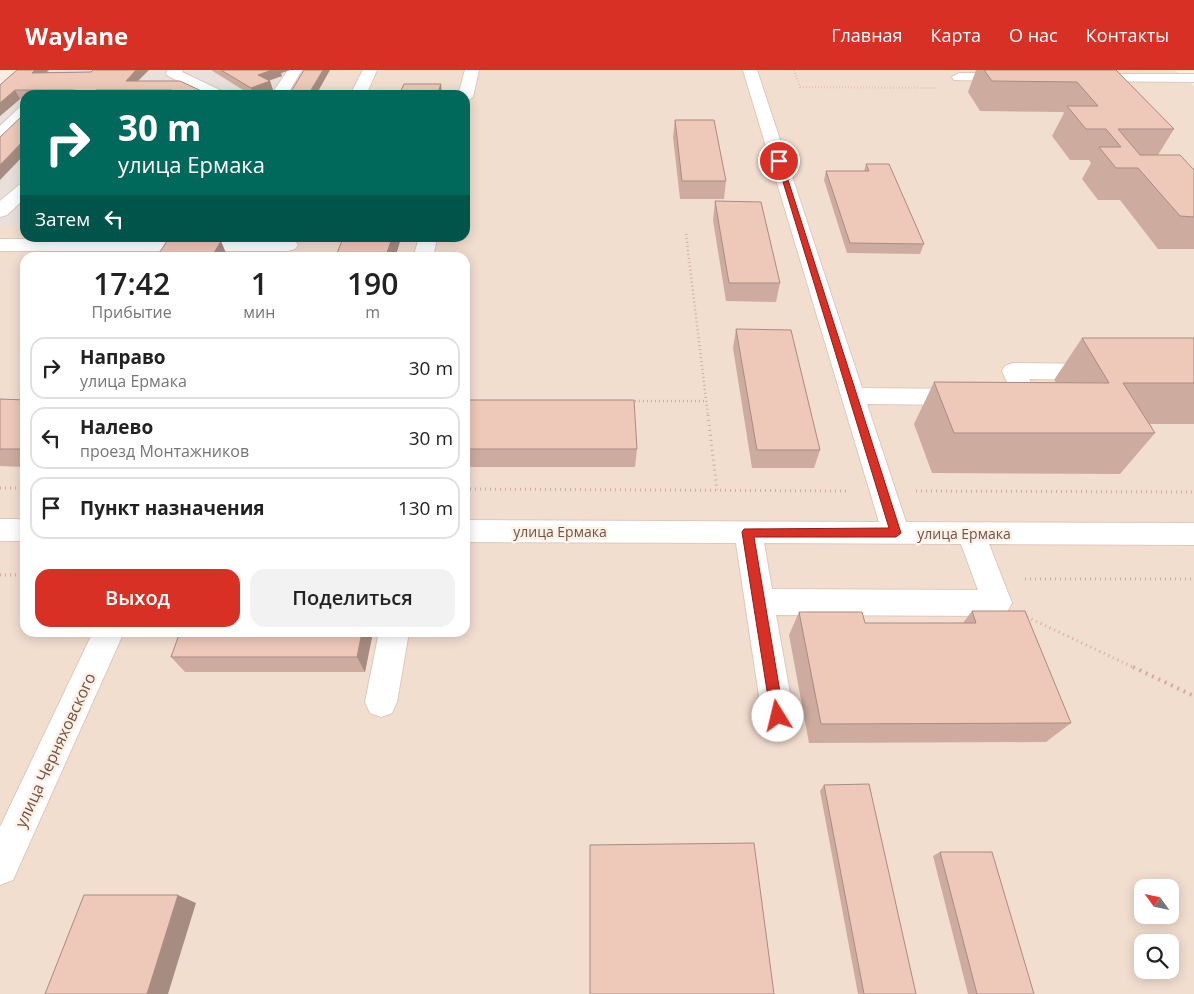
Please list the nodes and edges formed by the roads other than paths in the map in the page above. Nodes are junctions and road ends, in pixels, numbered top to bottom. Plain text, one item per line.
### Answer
1 (176, 70) edge
2 (295, 70) edge
3 (370, 70) edge
4 (472, 70) edge
5 (750, 70) edge
6 (959, 77) road end
7 (1027, 78) edge
8 (1066, 78) edge
9 (1194, 78) edge
10 (209, 90) edge
11 (282, 90) edge
12 (360, 90) edge
13 (467, 90) edge
14 (13, 118) edge
15 (0, 135) edge
16 (20, 194) edge
17 (0, 212) edge
18 (0, 245) edge
19 (288, 247) edge
20 (161, 251) edge
21 (1118, 372) edge
22 (853, 396) junction
23 (0, 530) edge
24 (20, 530) edge
25 (470, 531) edge
26 (748, 532) junction
27 (896, 533) junction
28 (971, 533) junction
29 (1194, 534) edge
30 (759, 602) junction
31 (107, 637) edge
32 (393, 637) edge
33 (381, 702) dead end
34 (778, 716) dead end
35 (0, 867) edge

1 - 10 street
2 - 11 street
3 - 12 street
4 - 13 street
5 - 22 street
6 - 7 street
8 - 9 street
14 - 15 street
16 - 17 street
18 - 20 street
19 - 20 street
21 - 22 street
22 - 27 street
23 - 24 street
25 - 26 street, улица Ермака
26 - 27 street, улица Ермака
26 - 30 street
27 - 28 street, улица Ермака
28 - 29 street, улица Ермака
28 - 30 street
30 - 34 street
31 - 35 street, улица Черняховского
32 - 33 street

